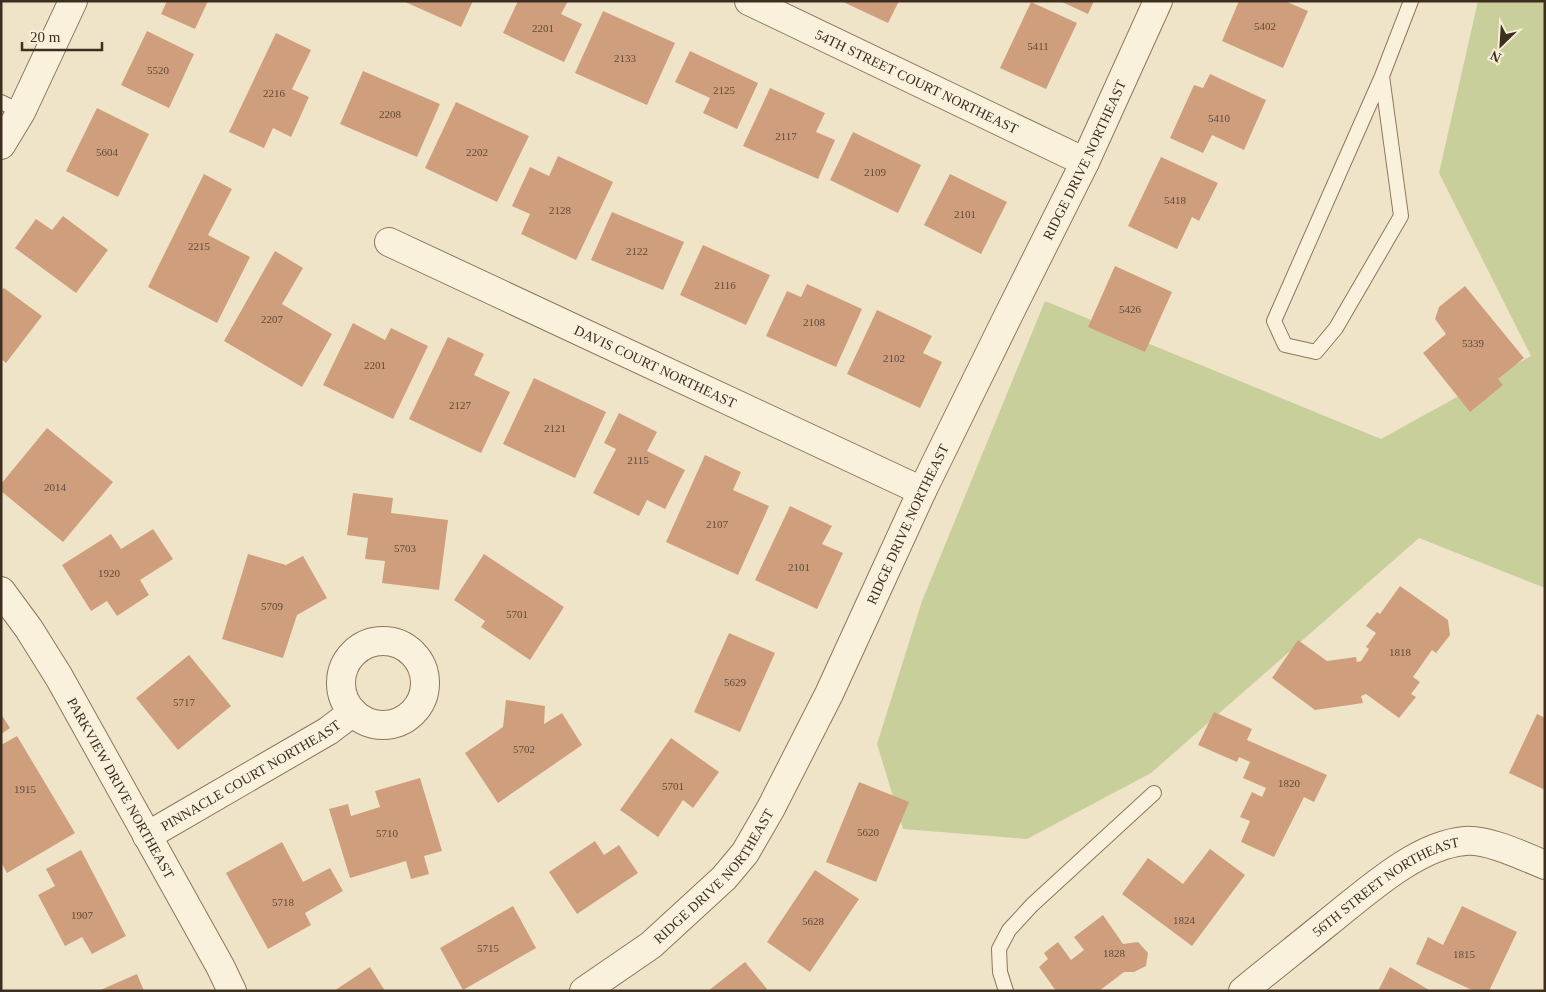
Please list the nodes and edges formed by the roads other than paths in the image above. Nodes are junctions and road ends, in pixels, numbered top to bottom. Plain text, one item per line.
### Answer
1 (73, 1) edge
2 (749, 1) edge
3 (1158, 1) edge
4 (1411, 1) edge
5 (1382, 76) junction
6 (11, 107) edge
7 (1, 145) edge
8 (1085, 162) junction
9 (389, 242) dead end
10 (922, 491) junction
11 (1, 591) edge
12 (353, 712) dead end
13 (1154, 793) dead end
14 (147, 836) junction
15 (1545, 864) edge
16 (232, 991) edge
17 (584, 991) edge
18 (1006, 991) edge
19 (1244, 991) edge

1 - 6 street
2 - 8 street, 54TH STREET COURT NORTHEAST
3 - 8 street, RIDGE DRIVE NORTHEAST
4 - 5 lane
5 - 5 lane
6 - 7 street
8 - 10 street, RIDGE DRIVE NORTHEAST
9 - 10 street, DAVIS COURT NORTHEAST
10 - 17 street, RIDGE DRIVE NORTHEAST
11 - 14 street, PARKVIEW DRIVE NORTHEAST
12 - 14 street, PINNACLE COURT NORTHEAST
13 - 18 lane
14 - 16 street, PARKVIEW DRIVE NORTHEAST
15 - 19 street, 56TH STREET NORTHEAST

